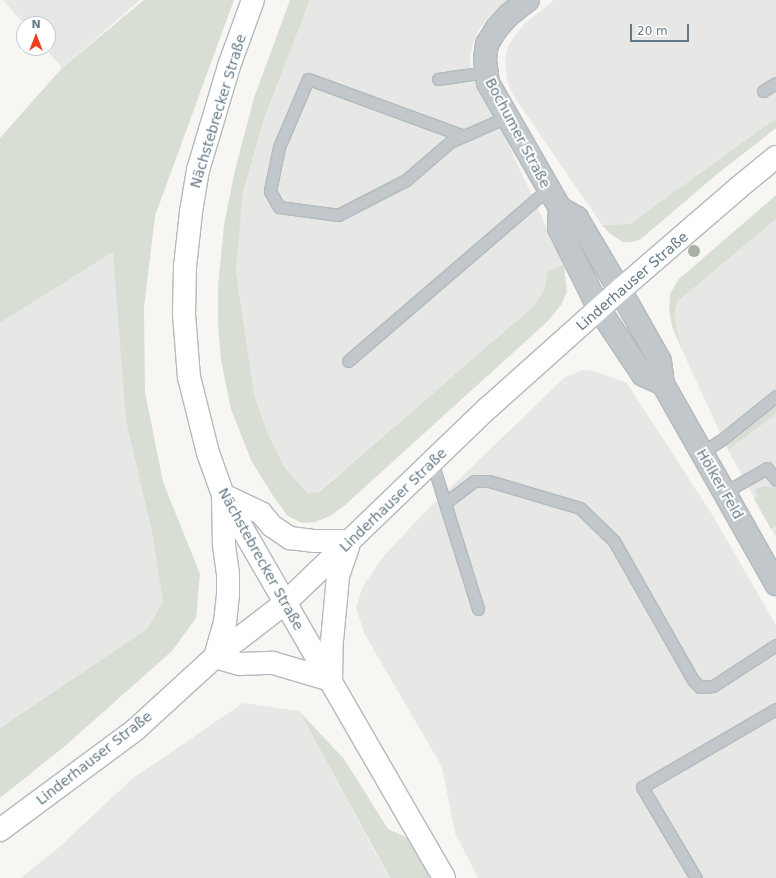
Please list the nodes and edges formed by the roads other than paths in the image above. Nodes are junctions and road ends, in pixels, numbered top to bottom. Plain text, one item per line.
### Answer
1 (253, 0) edge
2 (528, 0) edge
3 (486, 72) junction
4 (438, 79) dead end
5 (776, 83) edge
6 (763, 91) dead end
7 (507, 117) junction
8 (464, 136) junction
9 (776, 158) edge
10 (548, 189) junction
11 (560, 208) junction
12 (620, 290) junction
13 (599, 310) junction
14 (348, 361) dead end
15 (663, 384) junction
16 (776, 396) edge
17 (701, 452) junction
18 (432, 462) junction
19 (776, 480) edge
20 (725, 492) junction
21 (223, 496) junction
22 (445, 503) junction
23 (350, 541) junction
24 (776, 584) edge
25 (285, 603) junction
26 (478, 609) dead end
27 (776, 645) edge
28 (214, 657) junction
29 (331, 680) junction
30 (776, 709) edge
31 (0, 830) edge
32 (444, 878) edge
33 (696, 878) edge

1 - 21 main road, Nächstebrecker Straße
2 - 3 street, Bochumer Straße
3 - 4 lane
3 - 7 street, Bochumer Straße
5 - 6 lane
7 - 8 lane
7 - 10 street, Bochumer Straße
8 - 8 lane
9 - 12 main road, Linderhauser Straße
10 - 11 street, Bochumer Straße
10 - 14 lane
11 - 12 street, Bochumer Straße
11 - 13 street
12 - 13 main road, Linderhauser Straße
12 - 15 street, Hölker Feld
13 - 15 street
13 - 18 main road, Linderhauser Straße
15 - 17 street, Hölker Feld
16 - 17 lane
17 - 20 street, Hölker Feld
18 - 22 lane
18 - 23 main road, Linderhauser Straße
19 - 20 lane
20 - 24 street, Hölker Feld
21 - 23 main road
21 - 25 main road, Nächstebrecker Straße
21 - 28 main road
22 - 26 lane
22 - 27 lane
23 - 25 main road, Linderhauser Straße
23 - 29 main road
25 - 28 main road, Linderhauser Straße
25 - 29 main road, Nächstebrecker Straße
28 - 29 main road
28 - 31 main road, Linderhauser Straße
29 - 32 main road, Nächstebrecker Straße
30 - 33 lane

